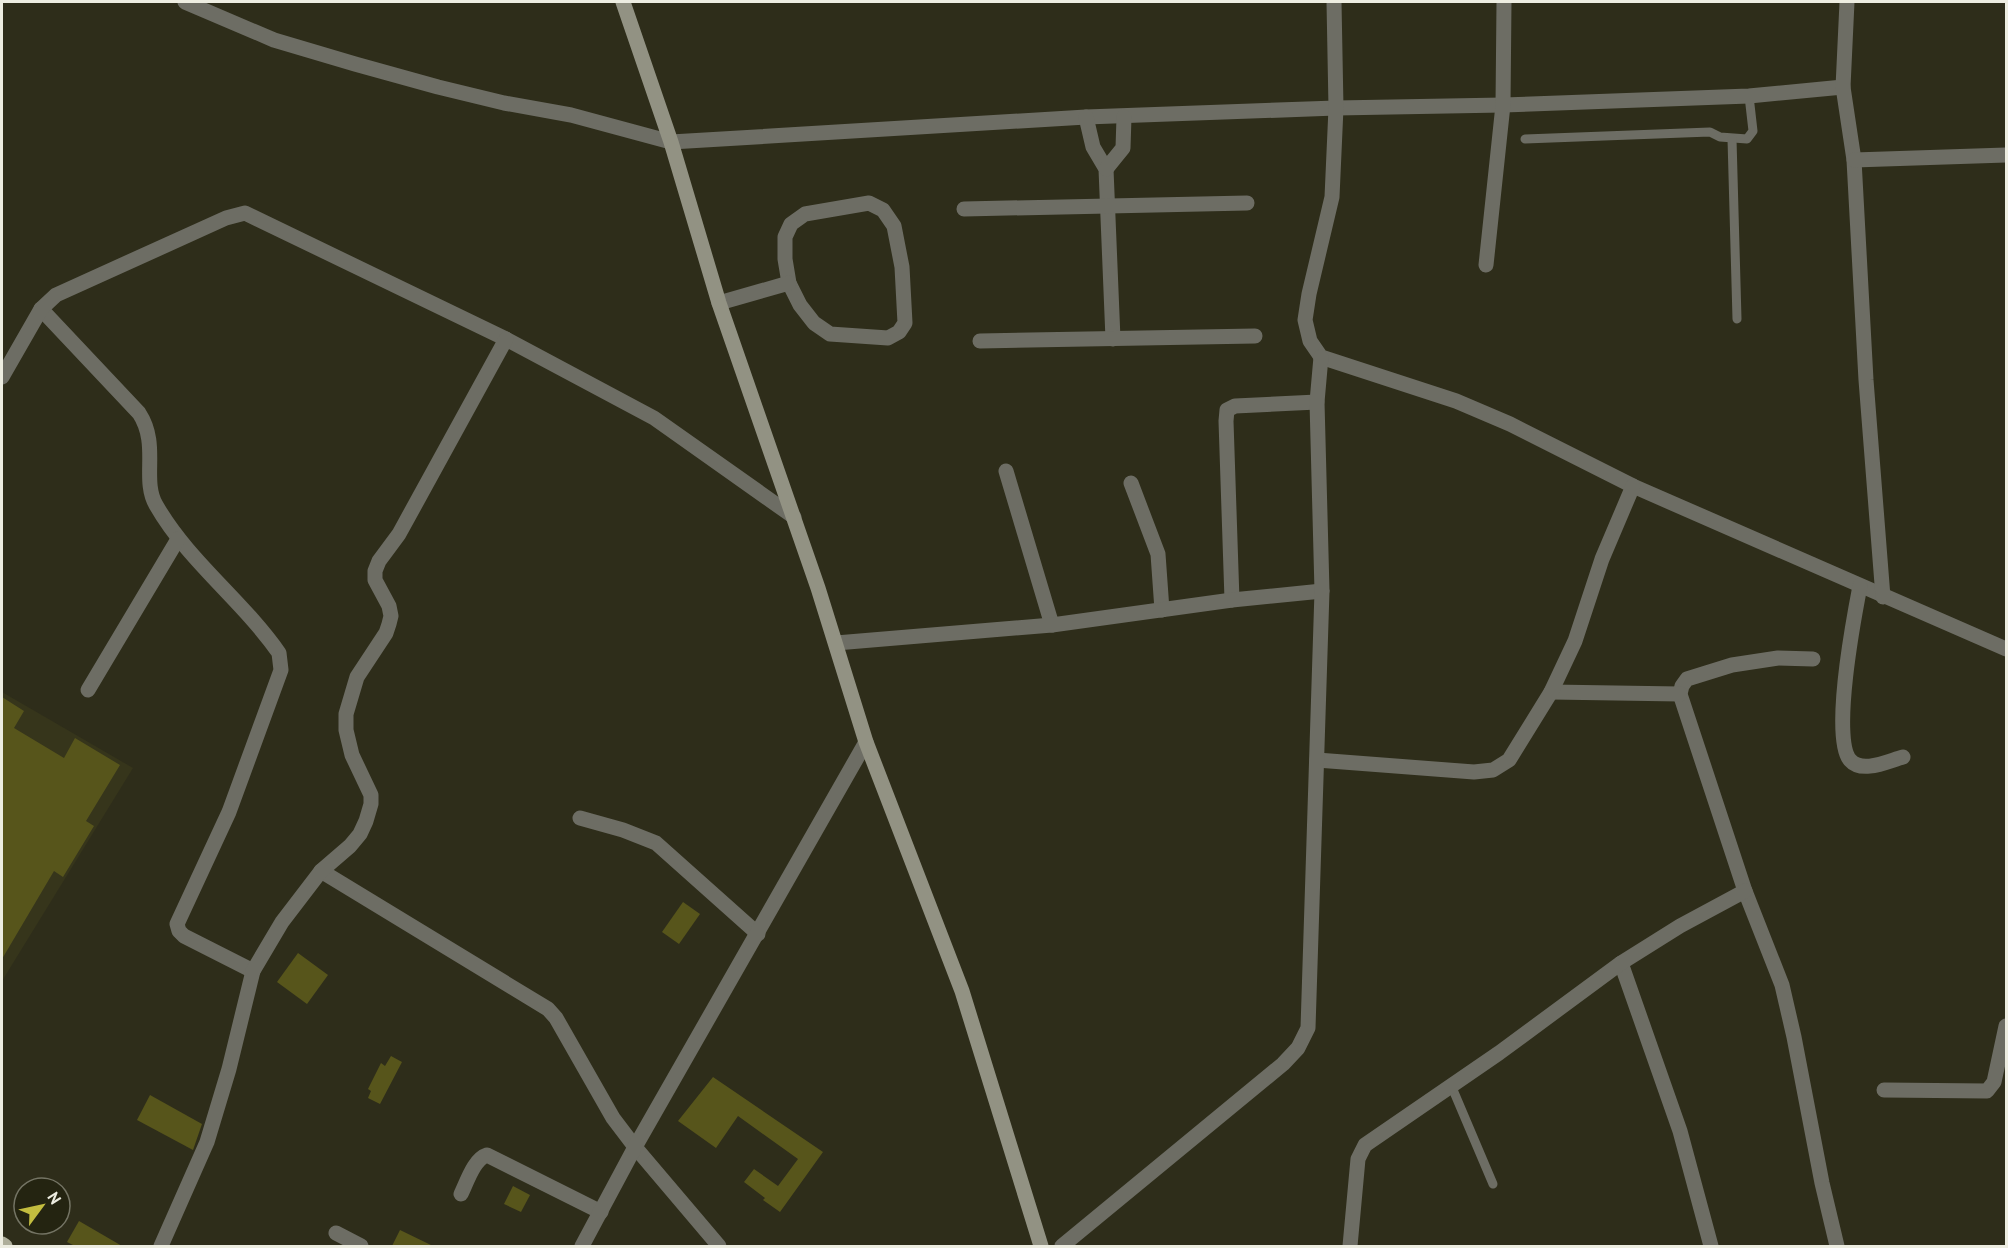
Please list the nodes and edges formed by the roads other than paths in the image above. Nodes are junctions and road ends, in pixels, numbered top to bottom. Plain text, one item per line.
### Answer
1 (185, 2) edge
2 (623, 2) edge
3 (1334, 2) edge
4 (1504, 2) edge
5 (1847, 2) edge
6 (1843, 87) junction
7 (1749, 96) junction
8 (1503, 105) junction
9 (1336, 108) junction
10 (1086, 117) junction
11 (1124, 117) junction
12 (1732, 139) junction
13 (1525, 140) dead end
14 (671, 142) junction
15 (2007, 155) edge
16 (1854, 160) junction
17 (1106, 169) junction
18 (1247, 203) dead end
19 (1108, 206) junction
20 (964, 209) dead end
21 (1486, 264) dead end
22 (789, 283) junction
23 (719, 303) junction
24 (41, 309) junction
25 (1737, 319) dead end
26 (1255, 336) dead end
27 (506, 339) junction
28 (1113, 339) junction
29 (980, 341) dead end
30 (1321, 357) junction
31 (2, 377) edge
32 (1317, 402) junction
33 (1006, 471) dead end
34 (1131, 483) dead end
35 (1633, 486) junction
36 (794, 517) junction
37 (178, 539) junction
38 (1860, 586) junction
39 (1322, 591) junction
40 (1883, 597) junction
41 (1232, 600) junction
42 (1162, 610) junction
43 (1052, 625) junction
44 (836, 644) junction
45 (2007, 649) edge
46 (1814, 658) dead end
47 (88, 690) dead end
48 (1551, 692) junction
49 (1680, 694) junction
50 (867, 742) junction
51 (1902, 757) dead end
52 (1317, 760) junction
53 (580, 818) dead end
54 (321, 871) junction
55 (1745, 891) junction
56 (758, 934) junction
57 (1621, 963) junction
58 (253, 972) junction
59 (2007, 1026) edge
60 (1451, 1085) junction
61 (1884, 1090) dead end
62 (635, 1147) junction
63 (1493, 1184) dead end
64 (461, 1194) dead end
65 (601, 1212) junction
66 (336, 1233) dead end
67 (2, 1244) edge
68 (5, 1246) edge
69 (160, 1246) edge
70 (361, 1246) edge
71 (582, 1246) edge
72 (718, 1246) edge
73 (1041, 1246) edge
74 (1062, 1246) edge
75 (1350, 1246) edge
76 (1711, 1246) edge
77 (1837, 1246) edge

1 - 14 street
2 - 14 main road
3 - 9 street
4 - 8 street
5 - 6 street
6 - 7 street
6 - 16 street
7 - 8 street
7 - 12 lane
8 - 9 street
8 - 21 street
9 - 11 street
9 - 30 street
10 - 11 street
10 - 14 street
10 - 17 street
11 - 17 street
12 - 13 lane
12 - 25 lane
14 - 23 main road
15 - 16 street
16 - 40 street
17 - 19 street
18 - 19 street
19 - 20 street
19 - 28 street
22 - 22 street
22 - 23 street
23 - 36 main road
24 - 27 street
24 - 31 street
24 - 37 street
26 - 28 street
27 - 36 street
27 - 54 street
28 - 29 street
30 - 32 street
30 - 35 street
32 - 39 street
32 - 41 street
33 - 43 street
34 - 42 street
35 - 38 street
35 - 48 street
36 - 44 main road
37 - 47 street
37 - 58 street
38 - 40 street
38 - 51 street
39 - 41 street
39 - 52 street
40 - 45 street
41 - 42 street
42 - 43 street
43 - 44 street
44 - 50 main road
46 - 49 street
48 - 49 street
48 - 52 street
49 - 55 street
50 - 56 street
50 - 73 main road
52 - 74 street
53 - 56 street
54 - 58 street
54 - 62 street
55 - 57 street
55 - 77 street
56 - 62 street
57 - 60 street
57 - 76 street
58 - 69 street
59 - 61 street
60 - 63 lane
60 - 75 street
62 - 65 street
62 - 72 street
64 - 65 street
65 - 71 street
66 - 70 street
67 - 68 main road

